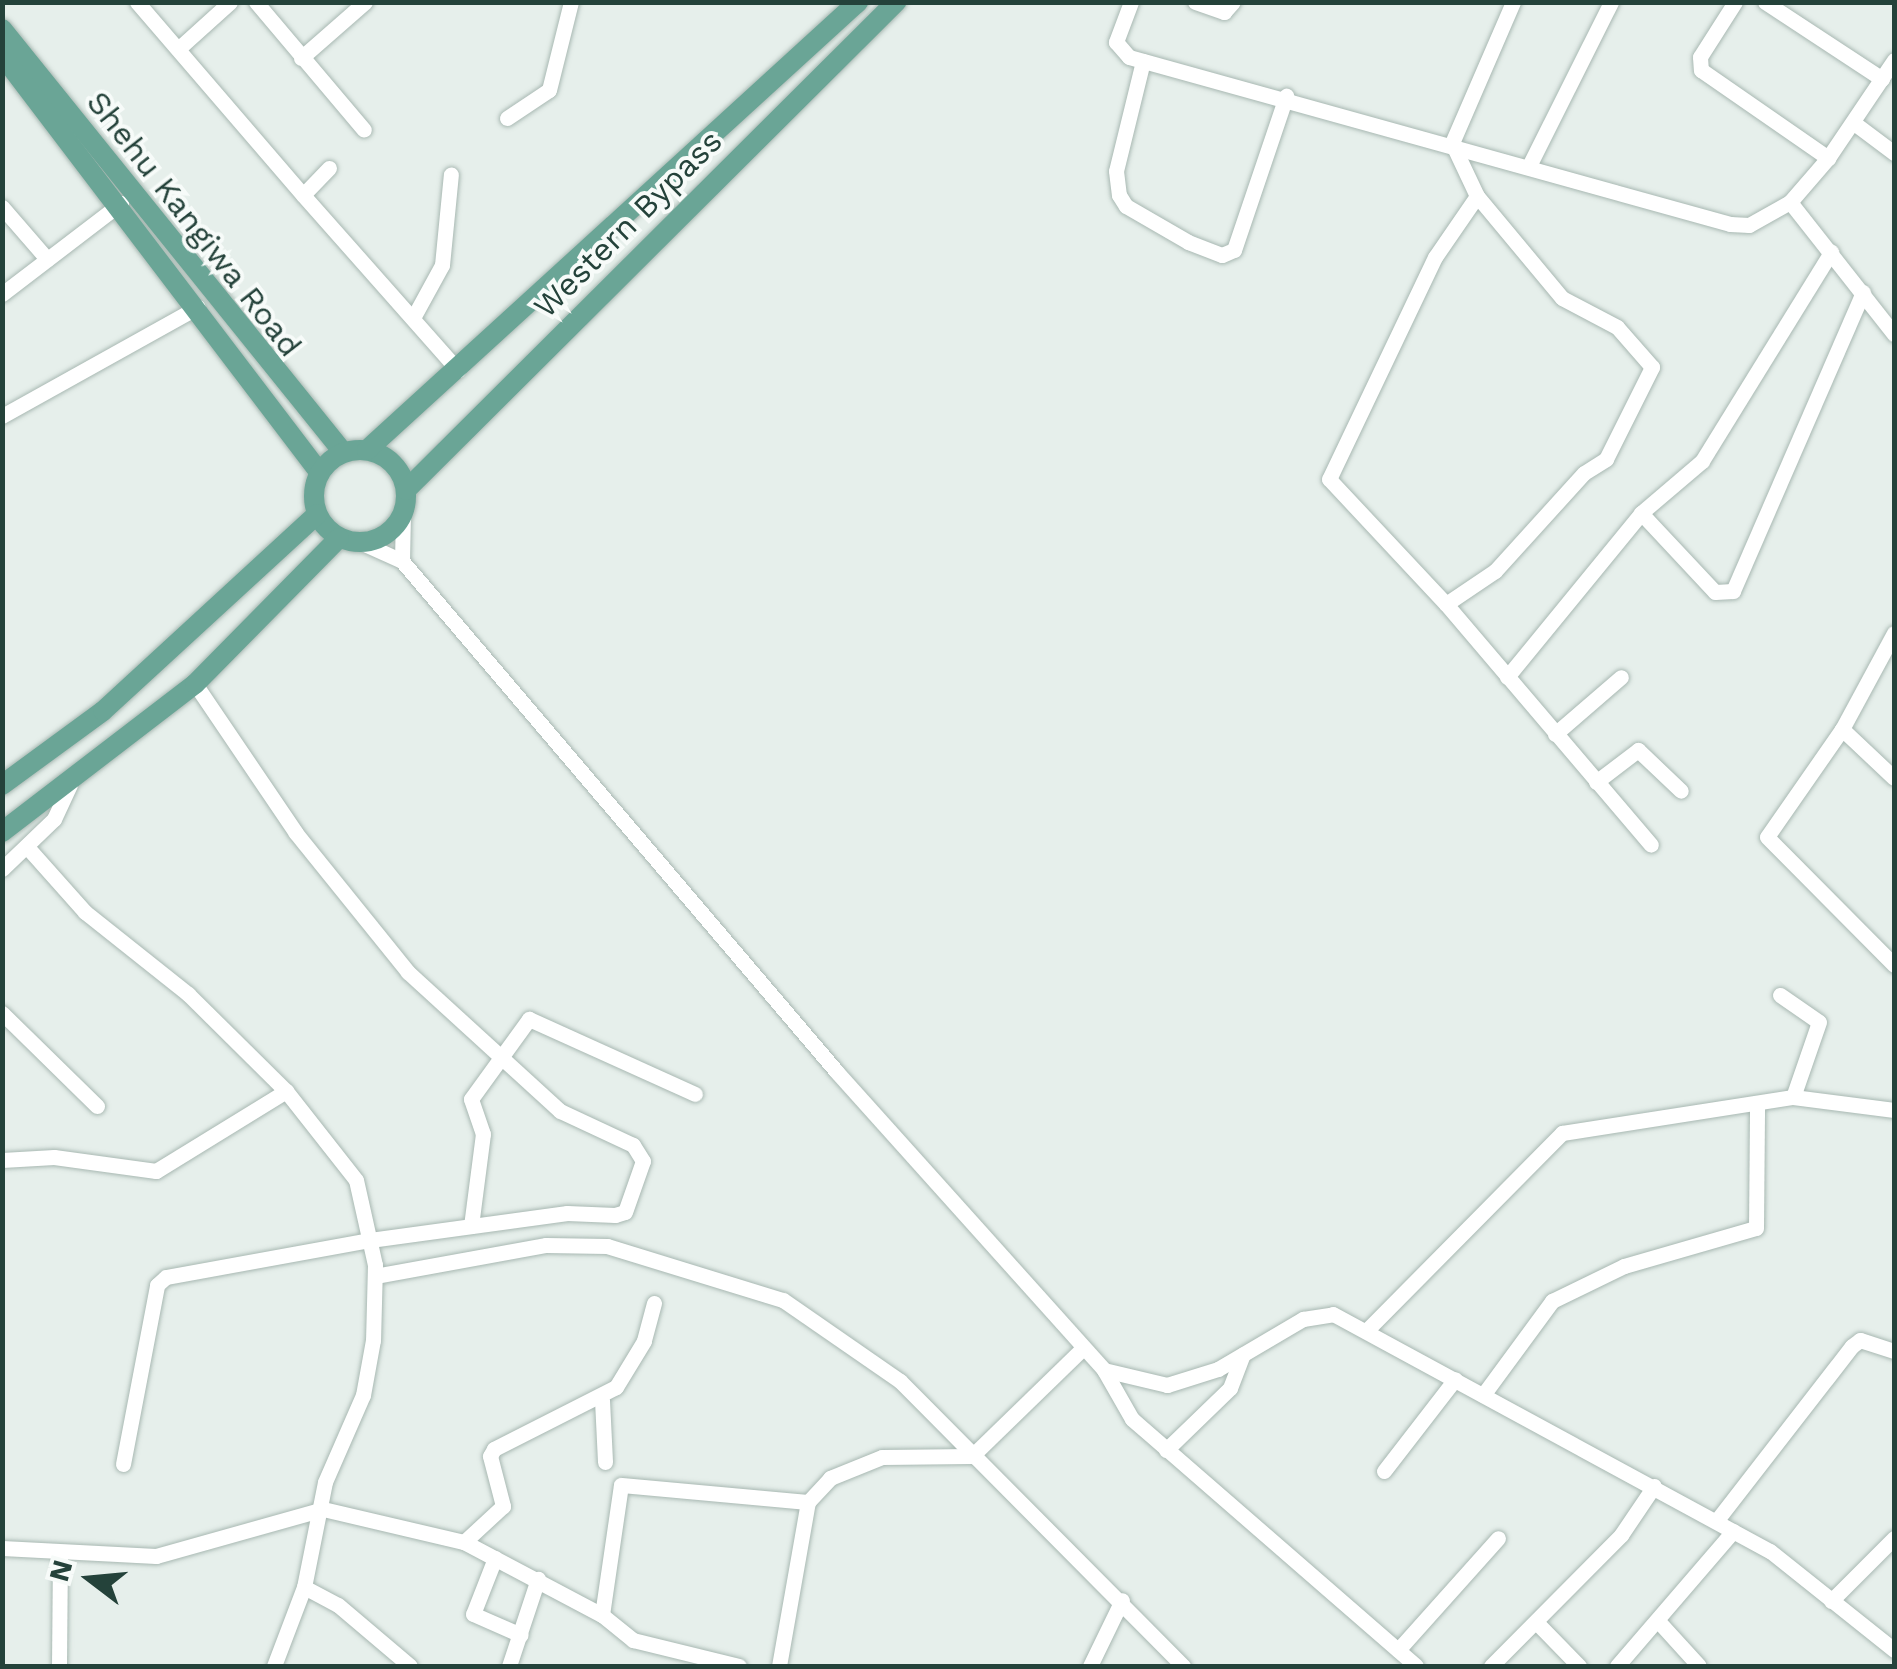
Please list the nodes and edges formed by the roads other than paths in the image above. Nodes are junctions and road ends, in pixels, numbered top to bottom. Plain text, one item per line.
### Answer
1 (137, 2) edge
2 (230, 2) edge
3 (256, 2) edge
4 (364, 2) edge
5 (571, 2) edge
6 (858, 2) edge
7 (896, 2) edge
8 (1130, 2) edge
9 (1195, 2) edge
10 (1232, 2) edge
11 (1513, 2) edge
12 (1611, 2) edge
13 (1735, 2) edge
14 (1765, 2) edge
15 (2, 29) edge
16 (178, 49) junction
17 (2, 55) edge
18 (301, 58) junction
19 (1143, 60) junction
20 (1894, 60) edge
21 (1882, 79) junction
22 (1286, 96) junction
23 (507, 118) dead end
24 (1854, 123) junction
25 (364, 130) dead end
26 (1452, 144) junction
27 (1894, 152) edge
28 (1828, 158) junction
29 (1530, 164) junction
30 (330, 168) dead end
31 (451, 174) dead end
32 (302, 195) junction
33 (1478, 196) junction
34 (1790, 202) junction
35 (121, 203) junction
36 (2, 207) edge
37 (1831, 252) junction
38 (48, 259) junction
39 (1863, 292) junction
40 (2, 294) edge
41 (198, 306) junction
42 (413, 318) junction
43 (1894, 334) edge
44 (458, 370) junction
45 (2, 416) edge
46 (367, 450) junction
47 (343, 452) junction
48 (320, 473) junction
49 (406, 490) junction
50 (1641, 513) junction
51 (317, 514) junction
52 (402, 514) junction
53 (349, 540) junction
54 (402, 560) junction
55 (1446, 604) junction
56 (1894, 632) edge
57 (1506, 677) junction
58 (1621, 677) dead end
59 (195, 684) junction
60 (1842, 729) junction
61 (1554, 734) junction
62 (1894, 778) edge
63 (1596, 782) junction
64 (2, 785) edge
65 (70, 785) junction
66 (1681, 791) dead end
67 (2, 832) edge
68 (1650, 845) dead end
69 (28, 848) junction
70 (2, 870) edge
71 (1894, 965) edge
72 (1780, 995) dead end
73 (2, 1013) edge
74 (504, 1061) junction
75 (286, 1091) junction
76 (695, 1094) dead end
77 (1793, 1097) junction
78 (1757, 1104) junction
79 (97, 1106) dead end
80 (1894, 1110) edge
81 (2, 1160) edge
82 (471, 1226) junction
83 (370, 1240) junction
84 (375, 1276) junction
85 (654, 1302) dead end
86 (1366, 1331) junction
87 (1082, 1349) junction
88 (1894, 1351) edge
89 (1243, 1354) junction
90 (1104, 1370) junction
91 (1455, 1379) junction
92 (1483, 1394) junction
93 (602, 1400) junction
94 (1166, 1450) junction
95 (972, 1456) junction
96 (605, 1462) dead end
97 (123, 1464) dead end
98 (1384, 1470) dead end
99 (1654, 1486) junction
100 (808, 1502) junction
101 (323, 1509) junction
102 (1717, 1520) junction
103 (1733, 1531) junction
104 (1498, 1538) dead end
105 (1894, 1538) edge
106 (464, 1542) junction
107 (2, 1548) edge
108 (60, 1554) junction
109 (495, 1558) junction
110 (538, 1579) junction
111 (304, 1587) junction
112 (1122, 1600) junction
113 (1831, 1601) junction
114 (602, 1615) junction
115 (1659, 1622) junction
116 (1538, 1624) junction
117 (521, 1635) junction
118 (1398, 1650) junction
119 (1894, 1650) edge
120 (63, 1665) edge
121 (274, 1666) edge
122 (410, 1666) edge
123 (509, 1666) edge
124 (738, 1666) edge
125 (779, 1666) edge
126 (1090, 1666) edge
127 (1184, 1666) edge
128 (1416, 1666) edge
129 (1491, 1666) edge
130 (1579, 1666) edge
131 (1617, 1666) edge
132 (1699, 1666) edge

1 - 16 street
2 - 16 street
3 - 18 street
4 - 18 street
5 - 23 street
6 - 44 main road, Western Bypass
7 - 49 main road, Western Bypass
8 - 19 street
9 - 10 street
11 - 26 street
12 - 29 street
13 - 28 street
14 - 21 street
15 - 47 main road, Shehu Kangiwa Road
16 - 32 street
17 - 35 main road, Shehu Kangiwa Road
18 - 25 street
19 - 22 street
19 - 22 street
20 - 21 street
21 - 24 street
22 - 26 street
24 - 27 street
24 - 28 street
26 - 29 street
26 - 33 street
28 - 34 street
29 - 34 street
30 - 32 street
31 - 42 street
32 - 42 street
33 - 55 street
33 - 55 street
34 - 37 street
35 - 38 street
35 - 41 main road, Shehu Kangiwa Road
36 - 38 street
37 - 39 street
37 - 50 street
38 - 40 street
39 - 43 street
39 - 50 street
41 - 45 street
41 - 48 main road, Shehu Kangiwa Road
42 - 44 street
44 - 46 main road, Western Bypass
46 - 47 main road
46 - 49 main road
47 - 48 main road
48 - 51 main road
49 - 52 main road
50 - 57 street
51 - 53 main road
51 - 64 main road
52 - 53 main road
52 - 54 street
53 - 54 street
53 - 59 main road
54 - 87 street
55 - 57 street
56 - 60 street
57 - 61 street
58 - 61 street
59 - 65 main road
59 - 74 street
60 - 62 street
60 - 71 street
61 - 63 street
63 - 66 street
63 - 68 street
65 - 67 main road
65 - 69 street
69 - 70 street
69 - 75 street
72 - 77 street
73 - 79 street
74 - 76 street
74 - 82 street
74 - 82 street
75 - 81 street
75 - 83 street
77 - 78 street
77 - 80 street
78 - 86 street
78 - 92 street
82 - 83 street
83 - 84 street
83 - 97 street
84 - 95 street
84 - 101 street
85 - 93 street
86 - 89 street
86 - 91 street
87 - 90 street
87 - 95 street
88 - 102 street
89 - 90 street
89 - 94 street
90 - 94 street
91 - 92 street
91 - 98 street
92 - 99 street
93 - 96 street
93 - 106 street
94 - 118 street
95 - 100 street
95 - 112 street
99 - 102 street
99 - 116 street
100 - 114 street
100 - 125 street
101 - 106 street
101 - 108 street
101 - 111 street
102 - 103 street
103 - 113 street
103 - 115 street
104 - 118 street
105 - 113 street
106 - 109 street
107 - 108 street
108 - 120 street
109 - 110 street
109 - 117 street
110 - 114 street
110 - 117 street
111 - 121 street
111 - 122 street
112 - 126 street
112 - 127 street
113 - 119 street
114 - 124 street
115 - 131 street
115 - 132 street
116 - 129 street
116 - 130 street
117 - 123 street
118 - 128 street

